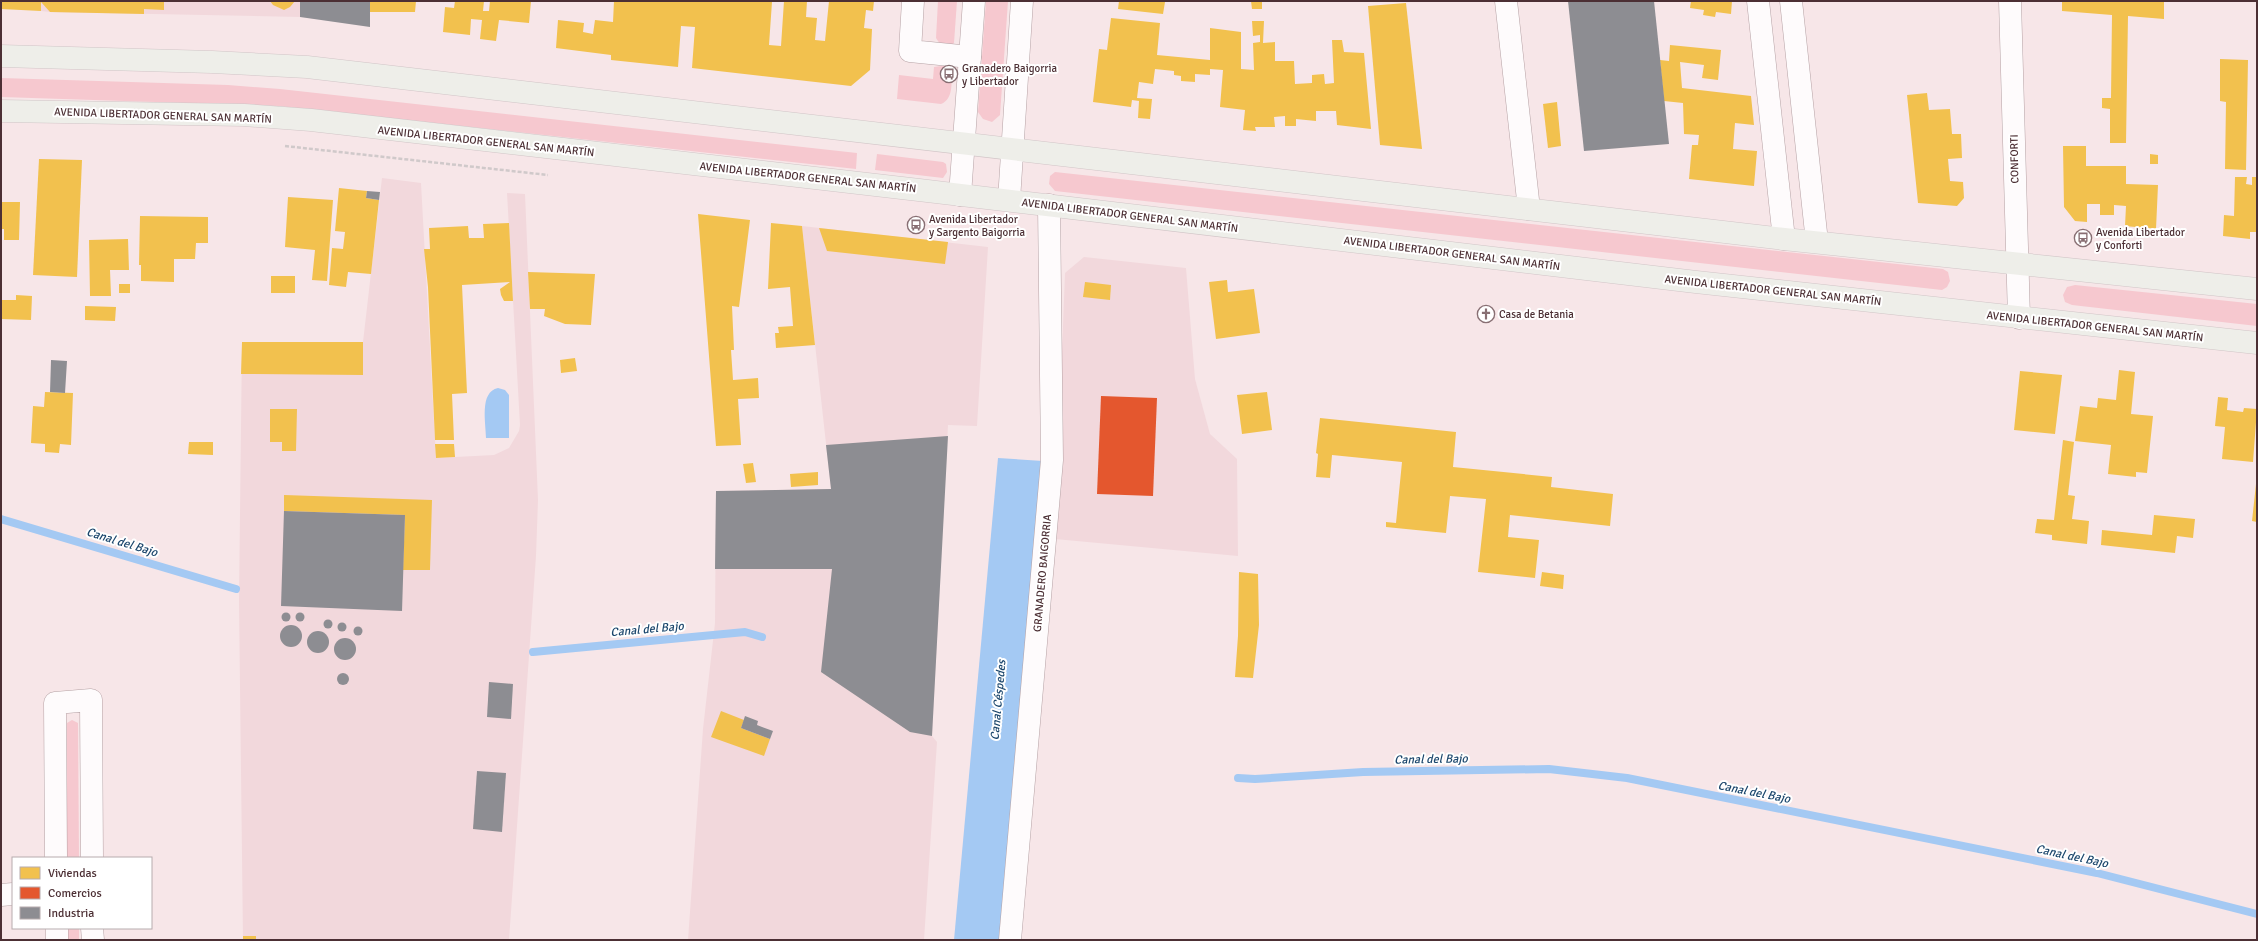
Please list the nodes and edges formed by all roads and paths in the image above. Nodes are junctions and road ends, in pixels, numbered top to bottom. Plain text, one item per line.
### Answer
1 (913, 1) edge
2 (974, 1) edge
3 (1022, 1) edge
4 (1506, 1) edge
5 (1758, 1) edge
6 (1791, 1) edge
7 (2010, 1) edge
8 (1, 56) edge
9 (970, 57) junction
10 (1, 111) edge
11 (964, 142) junction
12 (1012, 148) junction
13 (960, 195) junction
14 (1008, 200) junction
15 (1049, 205) junction
16 (1529, 209) junction
17 (1784, 238) junction
18 (1816, 242) junction
19 (2017, 262) junction
20 (2257, 289) edge
21 (2019, 318) junction
22 (2257, 343) edge
23 (56, 857) edge
24 (92, 857) edge
25 (12, 894) edge
26 (1, 895) edge
27 (57, 929) edge
28 (92, 929) edge
29 (57, 940) edge
30 (92, 940) edge
31 (1010, 940) edge

1 - 9 street
2 - 9 street
3 - 12 street
4 - 16 street
5 - 17 street
6 - 18 street
7 - 19 street, CONFORTI
8 - 11 main road
9 - 11 street
10 - 13 main road, AVENIDA LIBERTADOR GENERAL SAN MARTÍN
11 - 12 main road
11 - 13 street
12 - 14 street
12 - 16 main road
13 - 14 main road, AVENIDA LIBERTADOR GENERAL SAN MARTÍN
14 - 15 main road, AVENIDA LIBERTADOR GENERAL SAN MARTÍN
15 - 21 main road, AVENIDA LIBERTADOR GENERAL SAN MARTÍN
15 - 31 street, GRANADERO BAIGORRIA
16 - 17 main road
17 - 18 main road
18 - 19 main road
19 - 20 main road
19 - 21 street, CONFORTI
21 - 22 main road, AVENIDA LIBERTADOR GENERAL SAN MARTÍN
23 - 24 street
25 - 26 street
27 - 29 street
28 - 30 street

